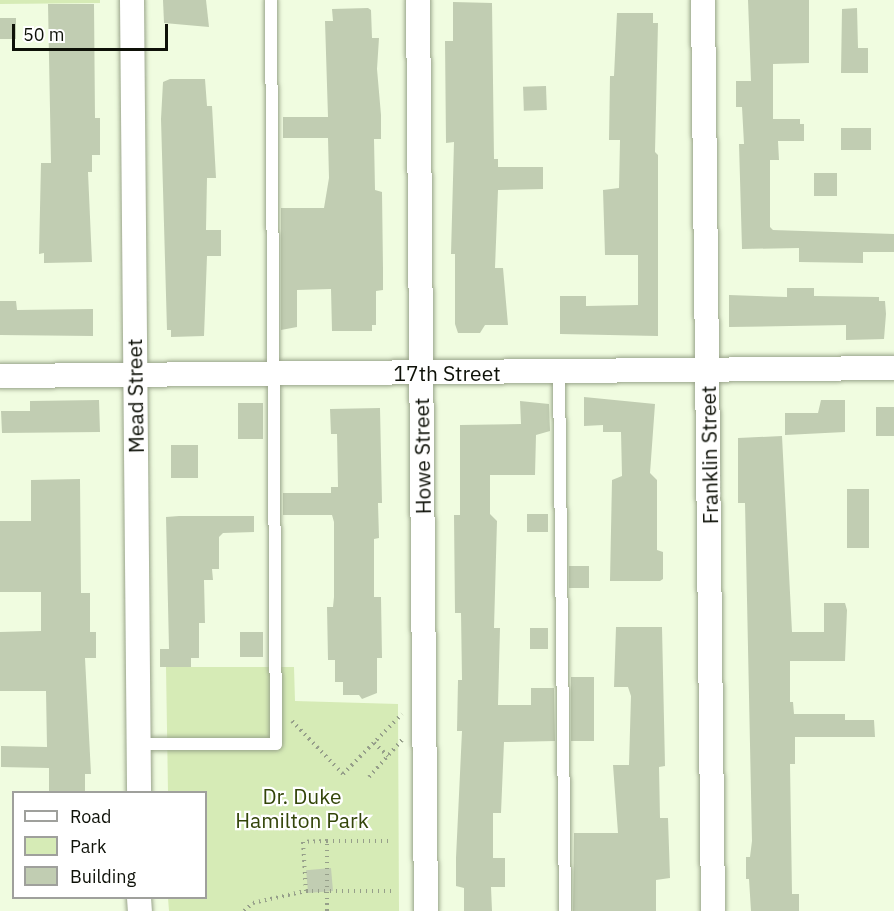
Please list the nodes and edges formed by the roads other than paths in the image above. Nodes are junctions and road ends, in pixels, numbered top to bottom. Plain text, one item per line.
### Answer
1 (132, 0) edge
2 (271, 0) edge
3 (418, 0) edge
4 (703, 0) edge
5 (894, 368) edge
6 (708, 371) junction
7 (559, 372) junction
8 (421, 373) junction
9 (273, 374) junction
10 (135, 375) junction
11 (0, 376) edge
12 (138, 744) junction
13 (139, 791) edge
14 (426, 911) edge
15 (565, 911) edge
16 (712, 911) edge

1 - 10 street, Mead Street
2 - 9 lane
3 - 8 street, Howe Street
4 - 6 street, Franklin Street
5 - 6 street, 17th Street
6 - 7 street, 17th Street
6 - 16 street, Franklin Street
7 - 8 street, 17th Street
7 - 15 lane
8 - 9 street, 17th Street
8 - 14 street, Howe Street
9 - 10 street, 17th Street
9 - 12 lane
10 - 11 street, 17th Street
10 - 12 street, Mead Street
12 - 13 street, Mead Street

